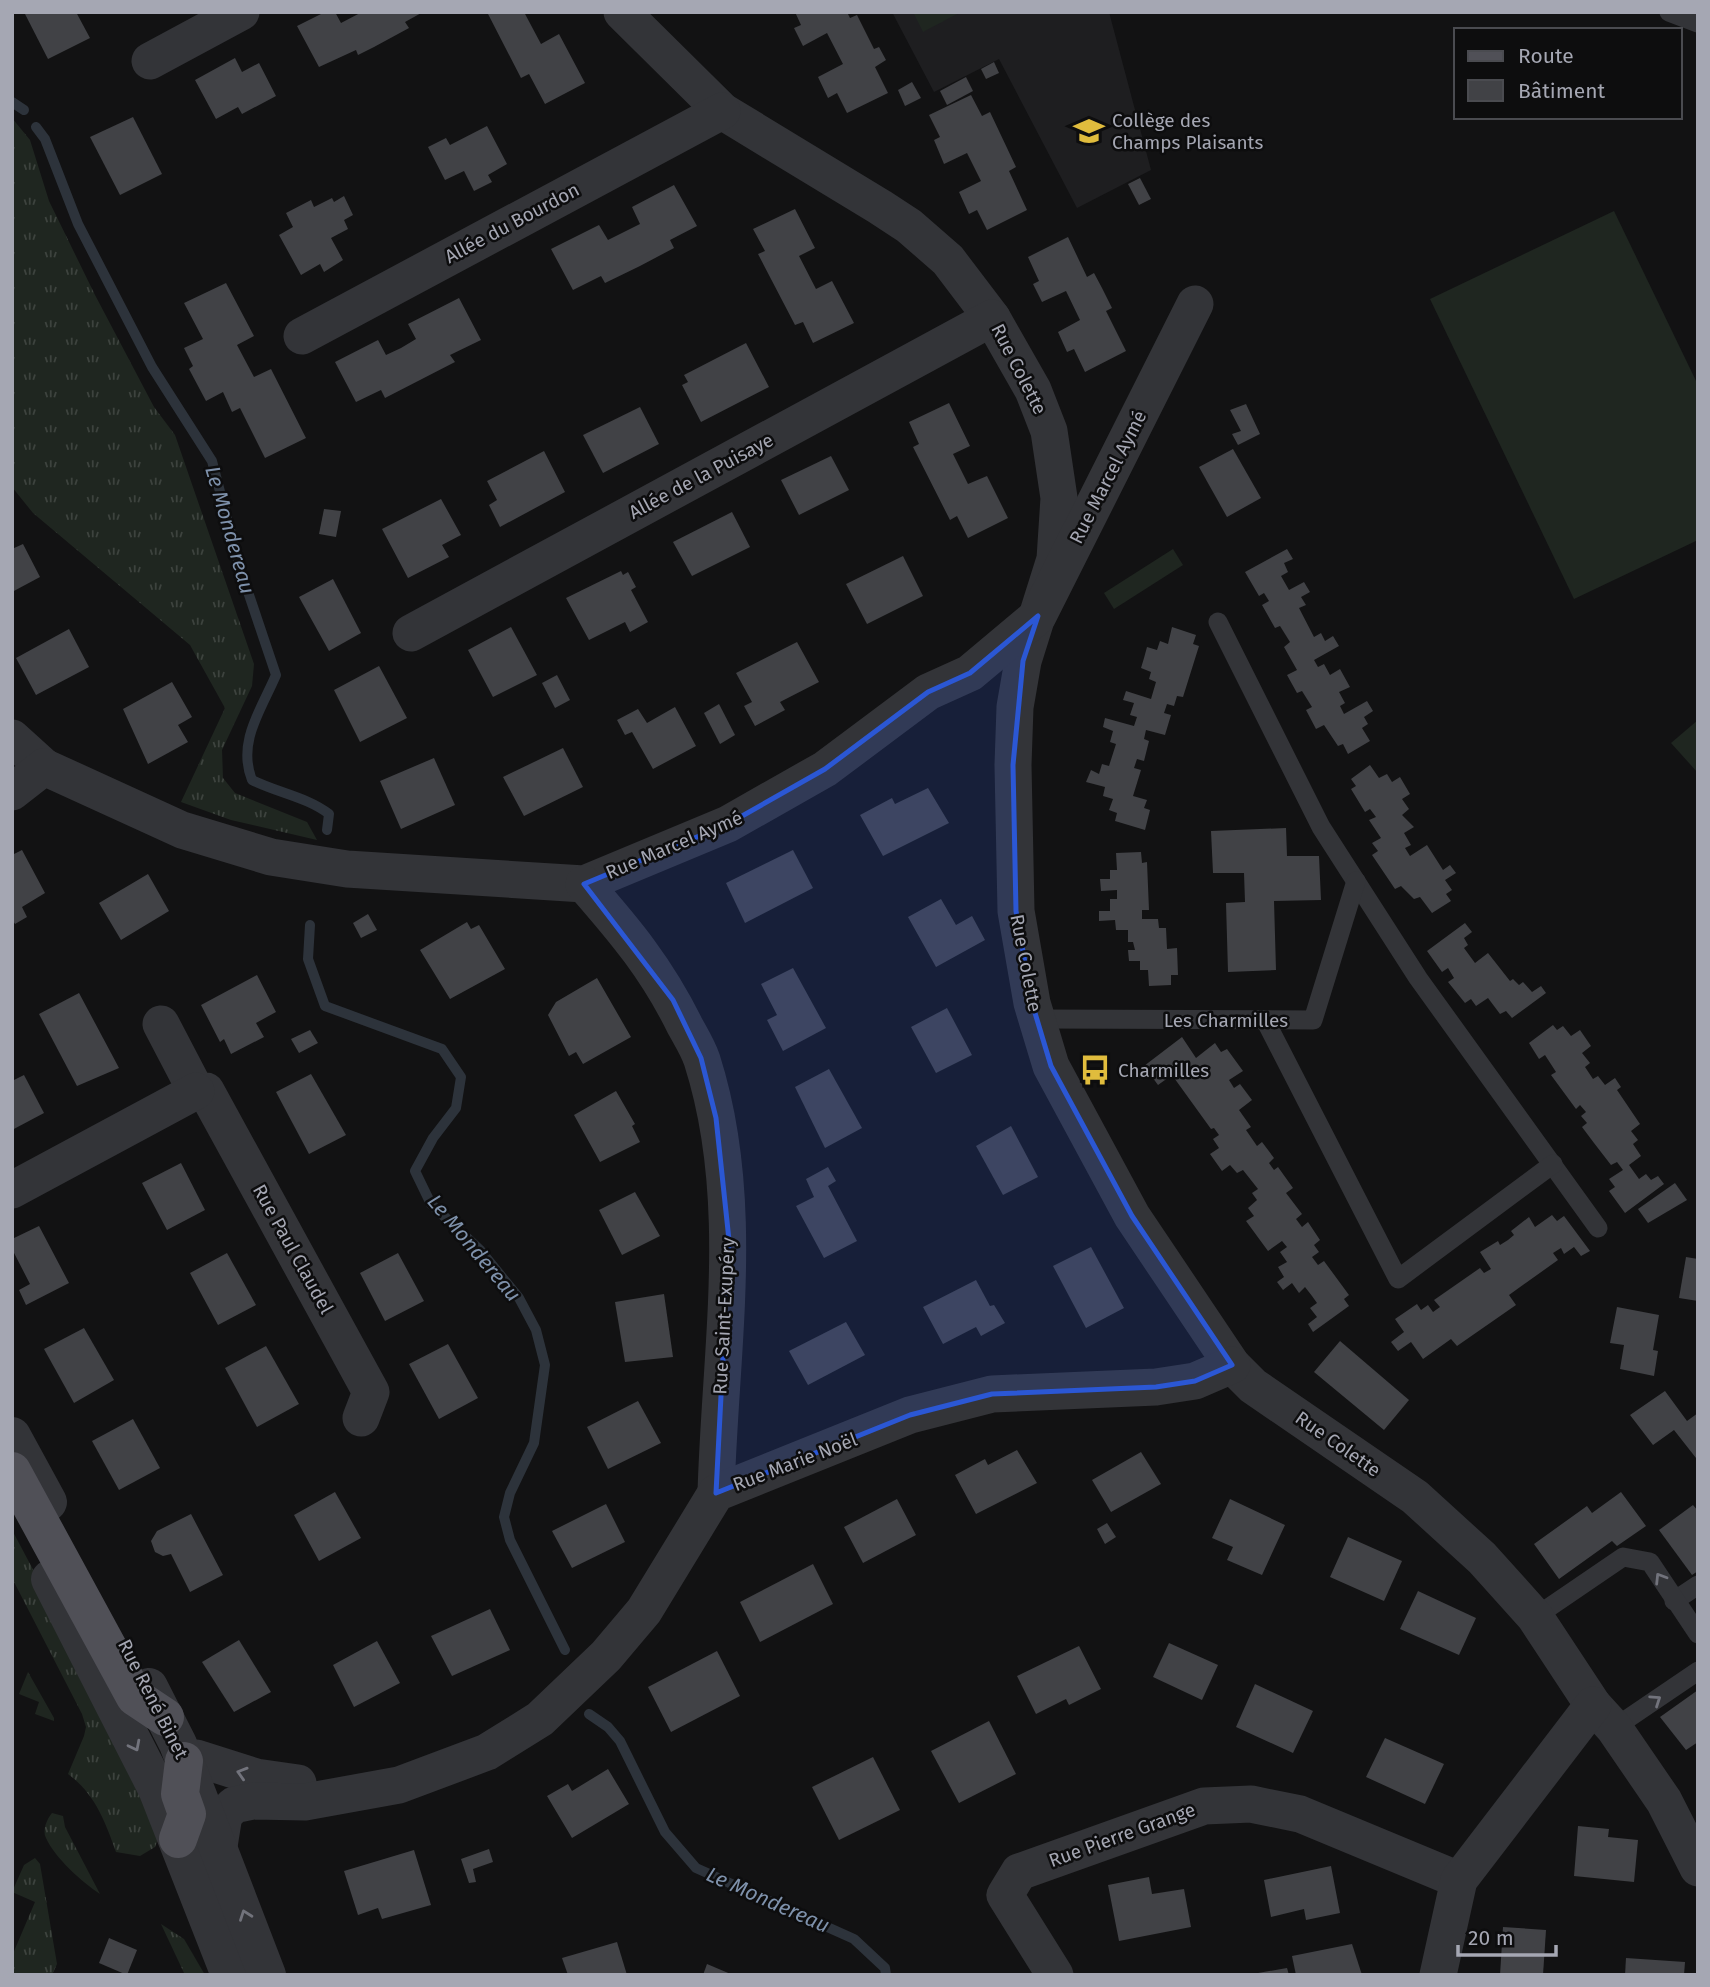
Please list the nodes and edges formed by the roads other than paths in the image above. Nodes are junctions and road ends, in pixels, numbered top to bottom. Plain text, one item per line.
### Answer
1 (242, 12) edge
2 (622, 12) edge
3 (1669, 12) edge
4 (1698, 23) edge
5 (150, 61) dead end
6 (722, 111) junction
7 (1195, 304) dead end
8 (992, 318) junction
9 (302, 336) dead end
10 (1038, 616) junction
11 (1218, 622) dead end
12 (411, 633) dead end
13 (12, 738) edge
14 (44, 768) junction
15 (12, 792) edge
16 (1356, 881) junction
17 (584, 884) junction
18 (1037, 1019) junction
19 (1265, 1020) junction
20 (161, 1024) dead end
21 (196, 1091) junction
22 (1553, 1164) junction
23 (12, 1190) edge
24 (1598, 1228) dead end
25 (1232, 1365) junction
26 (361, 1418) dead end
27 (12, 1436) edge
28 (12, 1471) edge
29 (716, 1493) junction
30 (12, 1511) edge
31 (1698, 1585) edge
32 (1674, 1601) junction
33 (1535, 1617) junction
34 (1698, 1634) edge
35 (1698, 1671) edge
36 (1604, 1716) junction
37 (165, 1717) junction
38 (184, 1761) junction
39 (432, 1775) junction
40 (178, 1839) junction
41 (219, 1846) junction
42 (1698, 1868) edge
43 (1459, 1880) junction
44 (195, 1932) dead end
45 (212, 1975) edge
46 (230, 1975) edge
47 (267, 1975) edge
48 (1055, 1975) edge
49 (1438, 1975) edge

1 - 5 street
2 - 6 street, Rue Colette
3 - 4 lane
6 - 8 street, Rue Colette
6 - 9 street, Allée du Bourdon
7 - 10 street, Rue Marcel Aymé
8 - 10 street, Rue Colette
8 - 12 street, Allée de la Puisaye
10 - 17 street, Rue Marcel Aymé
10 - 18 street, Rue Colette
11 - 16 lane
13 - 14 street, Rue Marcel Aymé
14 - 15 street
14 - 17 street, Rue Marcel Aymé
16 - 19 lane, Les Charmilles
16 - 22 lane
17 - 29 street, Rue Saint-Exupéry
18 - 19 lane, Les Charmilles
18 - 25 street, Rue Colette
19 - 22 lane
20 - 21 street, Rue Paul Claudel
21 - 23 street
21 - 26 street, Rue Paul Claudel
22 - 24 lane
25 - 29 street, Rue Marie Noël
25 - 33 street, Rue Colette
27 - 37 street, Rue René Binet
28 - 37 main road
29 - 39 street, Rue Marie Noël
30 -> 40 street, Rue René Binet
31 - 32 lane
32 -> 33 lane
32 - 34 lane
33 - 36 street, Rue Colette
36 -> 35 lane
36 - 42 street, Rue Colette
36 - 43 street
37 - 38 street, Rue René Binet
39 -> 38 street, Rue Marie Noël
38 - 40 main road
38 - 41 street, Rue René Binet
39 - 41 street, Rue Marie Noël
40 - 46 street, Rue René Binet
47 -> 41 street, Rue René Binet
43 - 48 street, Rue Pierre Grange
43 - 49 street
44 - 45 street

